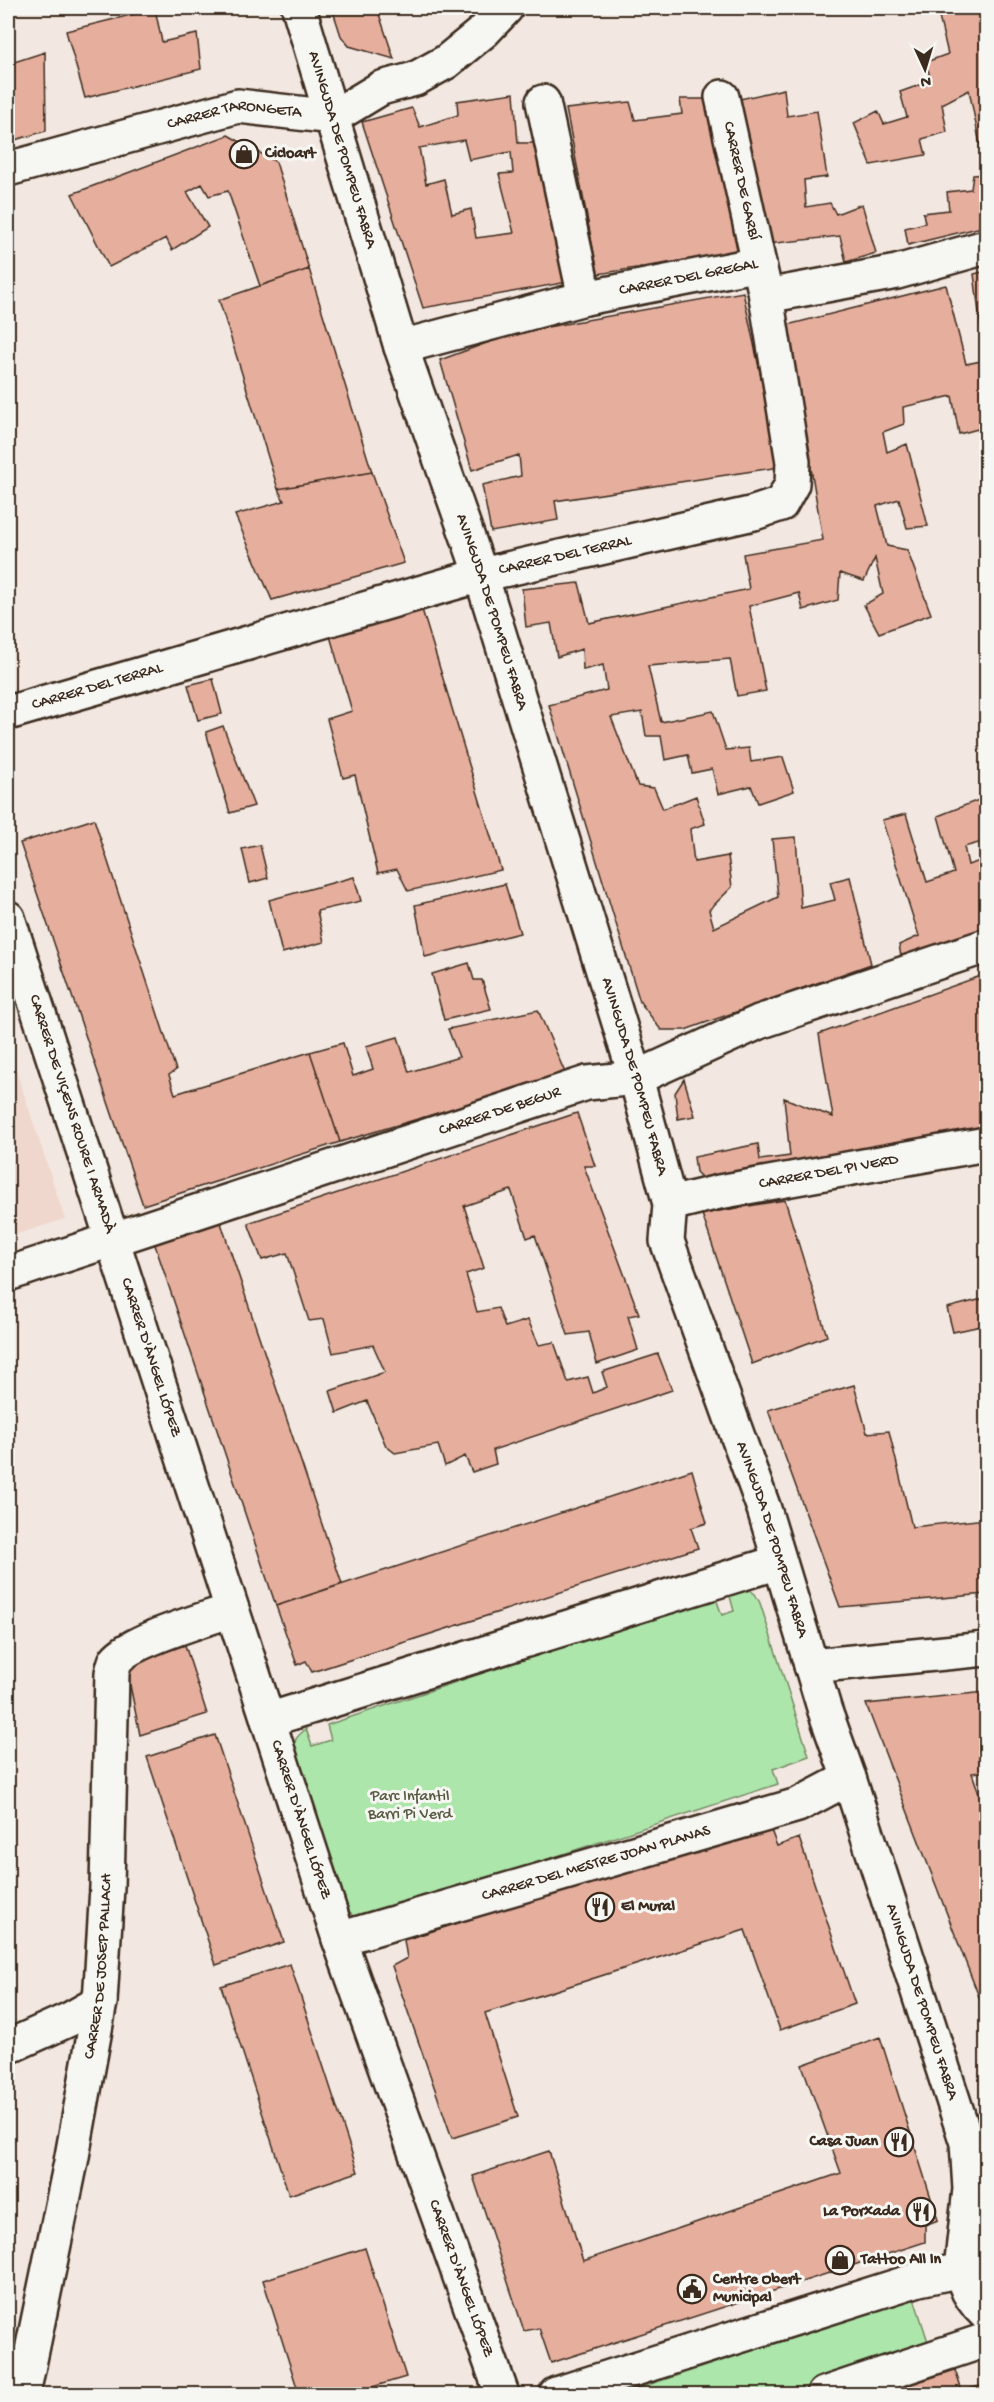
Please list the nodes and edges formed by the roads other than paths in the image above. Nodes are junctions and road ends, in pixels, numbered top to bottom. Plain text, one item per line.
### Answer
1 (299, 8) edge
2 (506, 8) edge
3 (722, 97) dead end
4 (543, 102) dead end
5 (333, 117) junction
6 (8, 169) edge
7 (987, 247) edge
8 (759, 264) junction
9 (766, 296) junction
10 (585, 298) junction
11 (401, 347) junction
12 (481, 575) junction
13 (8, 713) edge
14 (8, 918) edge
15 (987, 946) edge
16 (636, 1078) junction
17 (987, 1144) edge
18 (670, 1204) junction
19 (112, 1240) junction
20 (8, 1274) edge
21 (779, 1562) junction
22 (232, 1610) junction
23 (987, 1649) edge
24 (811, 1666) junction
25 (268, 1719) junction
26 (849, 1778) junction
27 (339, 1938) junction
28 (100, 2002) junction
29 (8, 2047) edge
30 (977, 2154) edge
31 (987, 2223) edge
32 (962, 2265) junction
33 (987, 2314) edge
34 (987, 2340) edge
35 (24, 2394) edge
36 (502, 2394) edge
37 (556, 2394) edge
38 (824, 2394) edge

1 - 5 street, AVINGUDA DE POMPEU FABRA
2 - 5 street
3 - 8 street, CARRER DE GARBÍ
4 - 10 street
5 - 6 street, CARRER TARONGETA
5 - 11 street, AVINGUDA DE POMPEU FABRA
7 - 9 street, CARRER DEL GREGAL
8 - 9 street, CARRER DEL GREGAL
8 - 10 street, CARRER DEL GREGAL
9 - 12 street, CARRER DEL TERRAL
10 - 11 street, CARRER DEL GREGAL
11 - 12 street, AVINGUDA DE POMPEU FABRA
12 - 13 street, CARRER DEL TERRAL
12 - 16 street, AVINGUDA DE POMPEU FABRA
14 - 19 street, CARRER DE VIÇENS ROURE I ARMADÀ
15 - 16 street, CARRER DE BEGUR
16 - 18 street, AVINGUDA DE POMPEU FABRA
16 - 19 street, CARRER DE BEGUR
17 - 18 street, CARRER DEL PI VERD
18 - 21 street, AVINGUDA DE POMPEU FABRA
19 - 20 street, CARRER DE BEGUR
19 - 22 street, CARRER D'ÀNGEL LÓPEZ
21 - 24 street, AVINGUDA DE POMPEU FABRA
21 - 25 street
22 - 25 street, CARRER D'ÀNGEL LÓPEZ
22 - 28 street, CARRER DE JOSEP PALLACH
23 - 24 street
24 - 26 street, AVINGUDA DE POMPEU FABRA
25 - 27 street, CARRER D'ÀNGEL LÓPEZ
26 - 27 street, CARRER DEL MESTRE JOAN PLANAS
26 - 30 street, AVINGUDA DE POMPEU FABRA
27 - 36 street, CARRER D'ÀNGEL LÓPEZ
28 - 29 street
28 - 35 street, CARRER DE JOSEP PALLACH
30 - 32 street, AVINGUDA DE POMPEU FABRA
31 - 32 street
32 - 33 street
32 - 37 street
34 - 38 street

